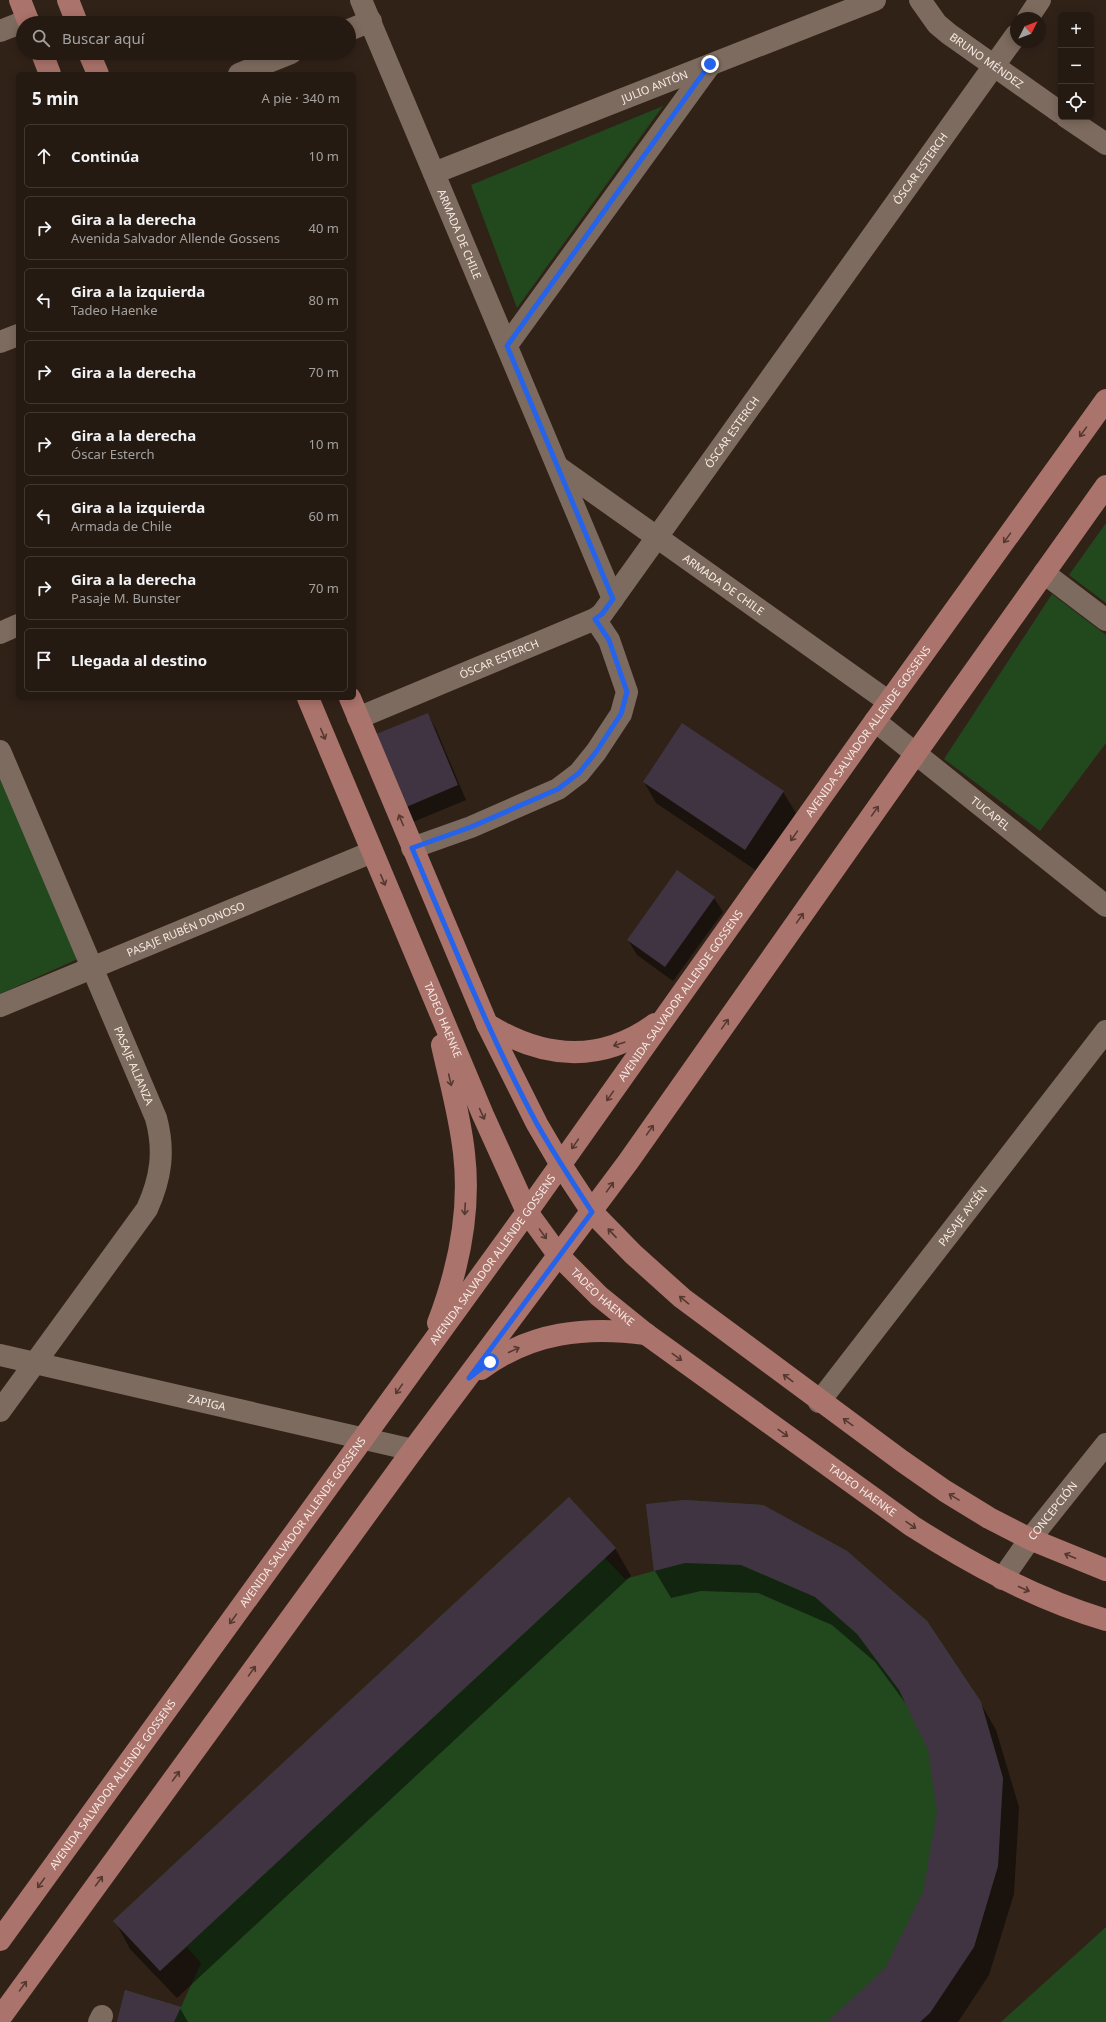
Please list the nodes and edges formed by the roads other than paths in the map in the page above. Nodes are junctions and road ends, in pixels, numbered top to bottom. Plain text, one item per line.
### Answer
1 (20, 0) edge
2 (68, 0) edge
3 (362, 0) edge
4 (875, 0) edge
5 (920, 0) edge
6 (1040, 0) edge
7 (1032, 12) edge
8 (27, 16) edge
9 (74, 16) edge
10 (370, 21) junction
11 (16, 26) edge
12 (356, 27) edge
13 (0, 31) edge
14 (1010, 44) edge
15 (45, 60) edge
16 (92, 60) edge
17 (274, 60) edge
18 (710, 64) junction
19 (994, 67) junction
20 (49, 72) edge
21 (97, 72) edge
22 (244, 72) edge
23 (1058, 111) edge
24 (1070, 120) edge
25 (1106, 144) edge
26 (434, 173) junction
27 (16, 336) edge
28 (0, 342) edge
29 (507, 346) junction
30 (1106, 400) edge
31 (558, 467) junction
32 (1106, 486) edge
33 (656, 537) junction
34 (1044, 573) junction
35 (613, 599) junction
36 (595, 619) junction
37 (1106, 620) edge
38 (16, 626) edge
39 (0, 633) edge
40 (309, 700) edge
41 (889, 702) junction
42 (354, 708) edge
43 (875, 721) junction
44 (0, 751) edge
45 (916, 753) junction
46 (412, 848) junction
47 (372, 852) junction
48 (1106, 906) edge
49 (93, 967) junction
50 (428, 988) junction
51 (0, 1006) edge
52 (665, 1018) junction
53 (487, 1024) junction
54 (1106, 1031) edge
55 (561, 1165) junction
56 (527, 1212) junction
57 (592, 1212) junction
58 (559, 1256) junction
59 (646, 1334) junction
60 (0, 1355) edge
61 (422, 1357) junction
62 (34, 1363) junction
63 (469, 1378) junction
64 (819, 1402) junction
65 (0, 1411) edge
66 (364, 1438) junction
67 (1106, 1444) edge
68 (413, 1450) junction
69 (1030, 1539) junction
70 (1106, 1570) edge
71 (1002, 1579) junction
72 (1106, 1620) edge
73 (0, 1940) edge
74 (0, 2018) edge

1 - 8 main road
2 - 9 main road
3 - 10 street, ARMADA DE CHILE
4 - 18 street, JULIO ANTÓN
5 - 19 street, BRUNO MÉNDEZ
6 - 7 street
10 - 12 street
10 - 26 street, ARMADA DE CHILE
11 - 13 street
14 - 19 street, ÓSCAR ESTERCH
15 - 20 main road
16 - 21 main road
17 - 22 street
18 - 26 street, JULIO ANTÓN
18 - 29 street
19 - 23 street, BRUNO MÉNDEZ
19 - 33 street, ÓSCAR ESTERCH
24 - 25 street
26 - 29 street, ARMADA DE CHILE
27 - 28 street
29 - 31 street, ARMADA DE CHILE
30 -> 41 main road, AVENIDA SALVADOR ALLENDE GOSSENS
31 - 33 street, ARMADA DE CHILE
31 - 35 street, ARMADA DE CHILE
32 - 34 main road
33 - 35 street, ÓSCAR ESTERCH
33 - 41 street, ARMADA DE CHILE
34 - 37 street
34 - 45 main road
35 - 36 street, ÓSCAR ESTERCH
36 - 42 street, ÓSCAR ESTERCH
36 - 46 street
38 - 39 street
40 -> 47 main road, TADEO HAENKE
41 - 43 main road, AVENIDA SALVADOR ALLENDE GOSSENS
46 -> 42 main road
43 - 45 street, TUCAPEL
43 -> 52 main road, AVENIDA SALVADOR ALLENDE GOSSENS
44 - 49 street, PASAJE ALIANZA
45 - 48 street, TUCAPEL
57 -> 45 main road
46 - 53 main road
47 - 49 street, PASAJE RUBÉN DONOSO
47 -> 50 main road, TADEO HAENKE
49 - 51 street, PASAJE RUBÉN DONOSO
49 - 62 street, PASAJE ALIANZA
50 -> 56 main road, TADEO HAENKE
50 -> 61 main road
52 -> 53 main road
52 -> 55 main road, AVENIDA SALVADOR ALLENDE GOSSENS
53 - 55 main road
54 - 64 street, PASAJE AYSÉN
55 - 56 main road, AVENIDA SALVADOR ALLENDE GOSSENS
55 - 57 main road
56 -> 58 main road, TADEO HAENKE
56 - 61 main road, AVENIDA SALVADOR ALLENDE GOSSENS
57 - 58 main road
64 -> 57 main road
58 - 59 main road, TADEO HAENKE
58 - 63 main road
63 -> 59 main road
59 -> 71 main road, TADEO HAENKE
60 - 62 street, ZAPIGA
61 -> 66 main road, AVENIDA SALVADOR ALLENDE GOSSENS
62 - 65 street, PASAJE ALIANZA
62 - 66 street, ZAPIGA
63 - 68 main road
69 -> 64 main road
66 - 68 street, ZAPIGA
66 -> 73 main road, AVENIDA SALVADOR ALLENDE GOSSENS
67 - 69 street, CONCEPCIÓN
74 -> 68 main road
70 -> 69 main road
69 - 71 street, CONCEPCIÓN
71 -> 72 main road, TADEO HAENKE

